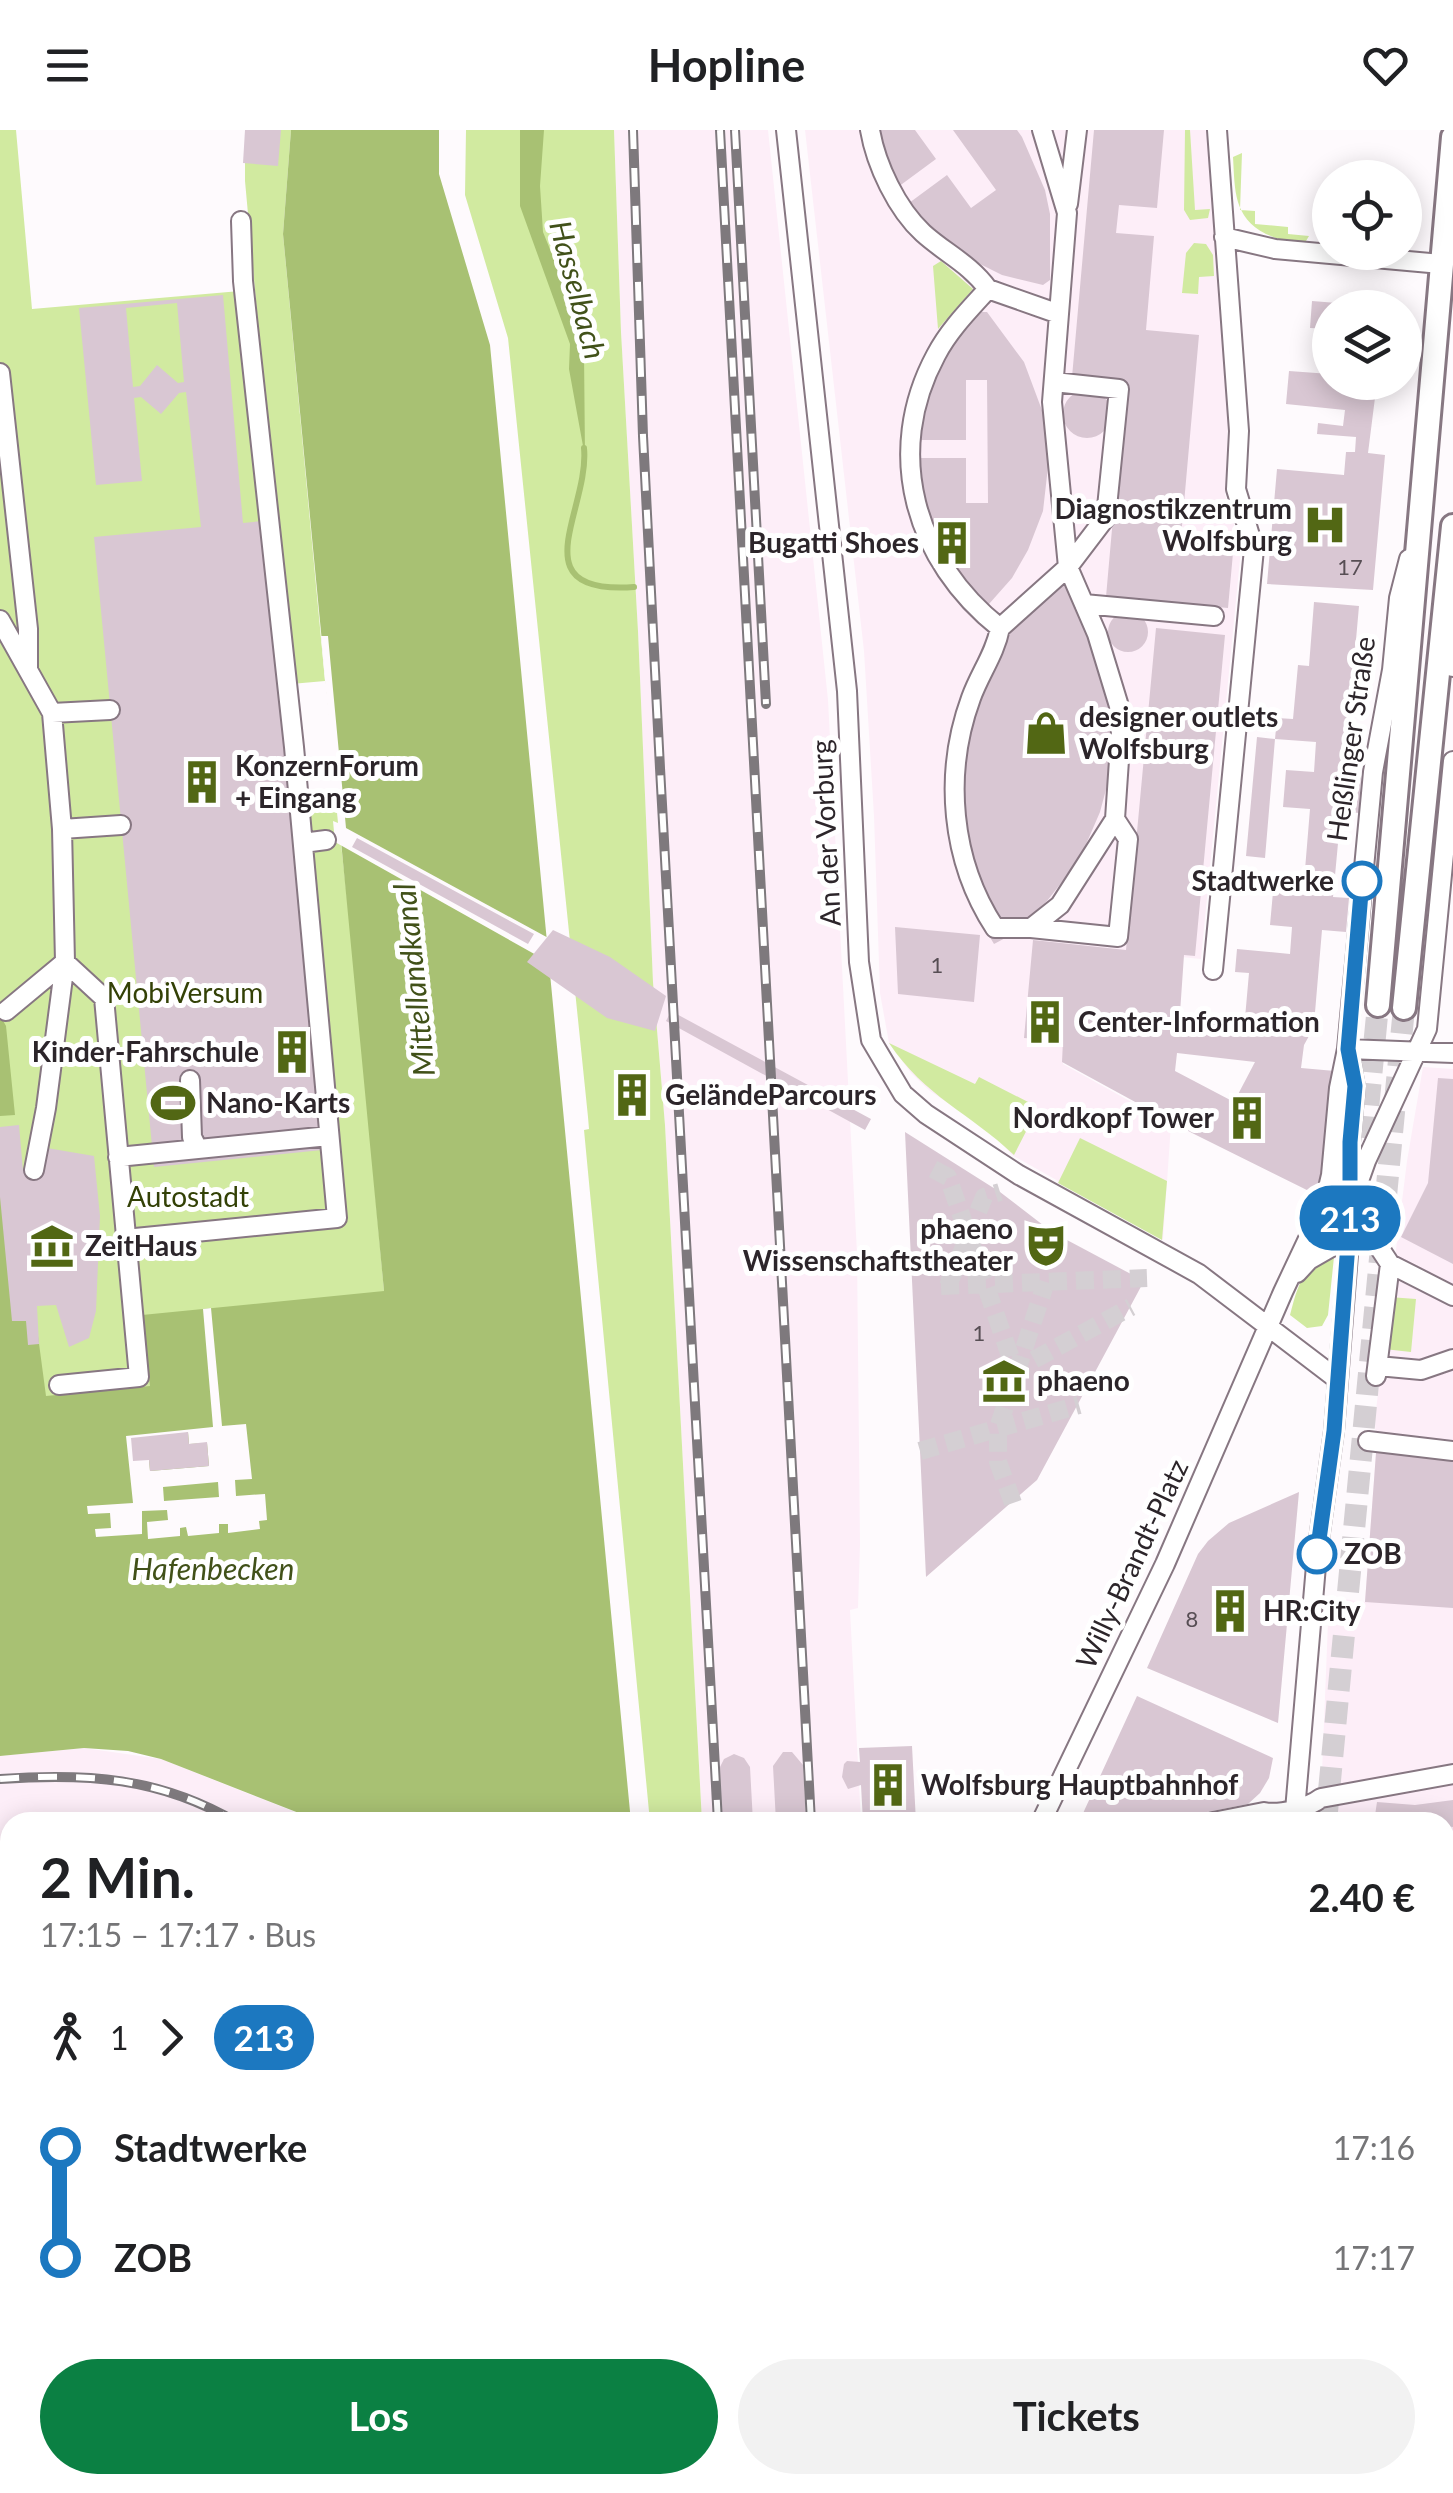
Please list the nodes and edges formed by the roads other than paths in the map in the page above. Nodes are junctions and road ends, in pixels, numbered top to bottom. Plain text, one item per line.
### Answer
1 (786, 130) edge
2 (870, 130) edge
3 (1042, 130) edge
4 (1077, 130) edge
5 (1217, 130) edge
6 (1453, 136) edge
7 (1067, 213) junction
8 (240, 221) dead end
9 (1224, 237) junction
10 (1441, 264) junction
11 (988, 289) junction
12 (1059, 314) junction
13 (0, 372) edge
14 (1054, 382) junction
15 (1424, 500) junction
16 (1453, 526) edge
17 (1450, 561) junction
18 (1068, 567) junction
19 (1084, 604) junction
20 (1214, 616) dead end
21 (0, 620) edge
22 (1000, 628) junction
23 (1453, 666) edge
24 (28, 671) junction
25 (110, 710) dead end
26 (52, 713) junction
27 (1453, 762) edge
28 (1115, 819) junction
29 (121, 825) dead end
30 (62, 829) junction
31 (326, 840) dead end
32 (303, 843) junction
33 (1031, 928) junction
34 (65, 962) junction
35 (1213, 970) dead end
36 (1378, 1006) tunnel mouth
37 (1404, 1008) tunnel mouth
38 (6, 1011) dead end
39 (1348, 1049) junction
40 (1419, 1054) junction
41 (1453, 1054) edge
42 (190, 1080) dead end
43 (329, 1136) junction
44 (198, 1149) junction
45 (118, 1157) junction
46 (34, 1170) dead end
47 (1350, 1217) junction
48 (1349, 1237) junction
49 (125, 1239) junction
50 (1390, 1264) junction
51 (1453, 1296) edge
52 (1268, 1326) junction
53 (1453, 1359) edge
54 (1338, 1379) junction
55 (59, 1384) dead end
56 (1368, 1440) dead end
57 (1453, 1451) edge
58 (1453, 1774) edge
59 (1045, 1812) edge
60 (1297, 1812) edge
61 (1304, 1812) edge

1 - 52 street, An der Vorburg
2 - 11 street
3 - 7 street
4 - 7 street
5 - 9 street
6 - 10 main road, Heßlinger Straße
7 - 12 street
8 - 32 street
9 - 10 street
9 - 35 street
10 - 15 main road, Heßlinger Straße
11 - 12 street
11 - 22 street
12 - 14 street
13 - 24 street
14 - 18 street
14 - 18 street
15 - 36 main road, Heßlinger Straße
15 - 39 street, Heßlinger Straße
16 - 17 main road
17 - 23 street
17 - 37 main road
18 - 19 street
18 - 22 street
19 - 20 street
19 - 28 street
21 - 24 street
22 - 33 street
24 - 26 street
25 - 26 street
26 - 30 street
27 - 40 street, Heßlinger Straße
28 - 33 street
28 - 33 street
29 - 30 street
30 - 34 street
31 - 32 street
32 - 43 street
34 - 38 street
34 - 45 street
34 - 46 street
39 - 40 street
39 - 47 street, Heßlinger Straße
39 - 52 street, Heßlinger Straße
40 - 41 street
40 - 47 street, Heßlinger Straße
42 - 44 street
43 - 44 street
43 - 49 street
44 - 45 street
45 - 49 street
47 - 48 street, Heßlinger Straße
47 - 50 street
48 - 52 street
48 - 54 street, Heßlinger Straße
49 - 55 street
50 - 51 street
50 - 53 street
52 - 54 street, An der Vorburg
52 - 59 street, Willy-Brandt-Platz
54 - 60 street, Heßlinger Straße
56 - 57 street
58 - 61 street

